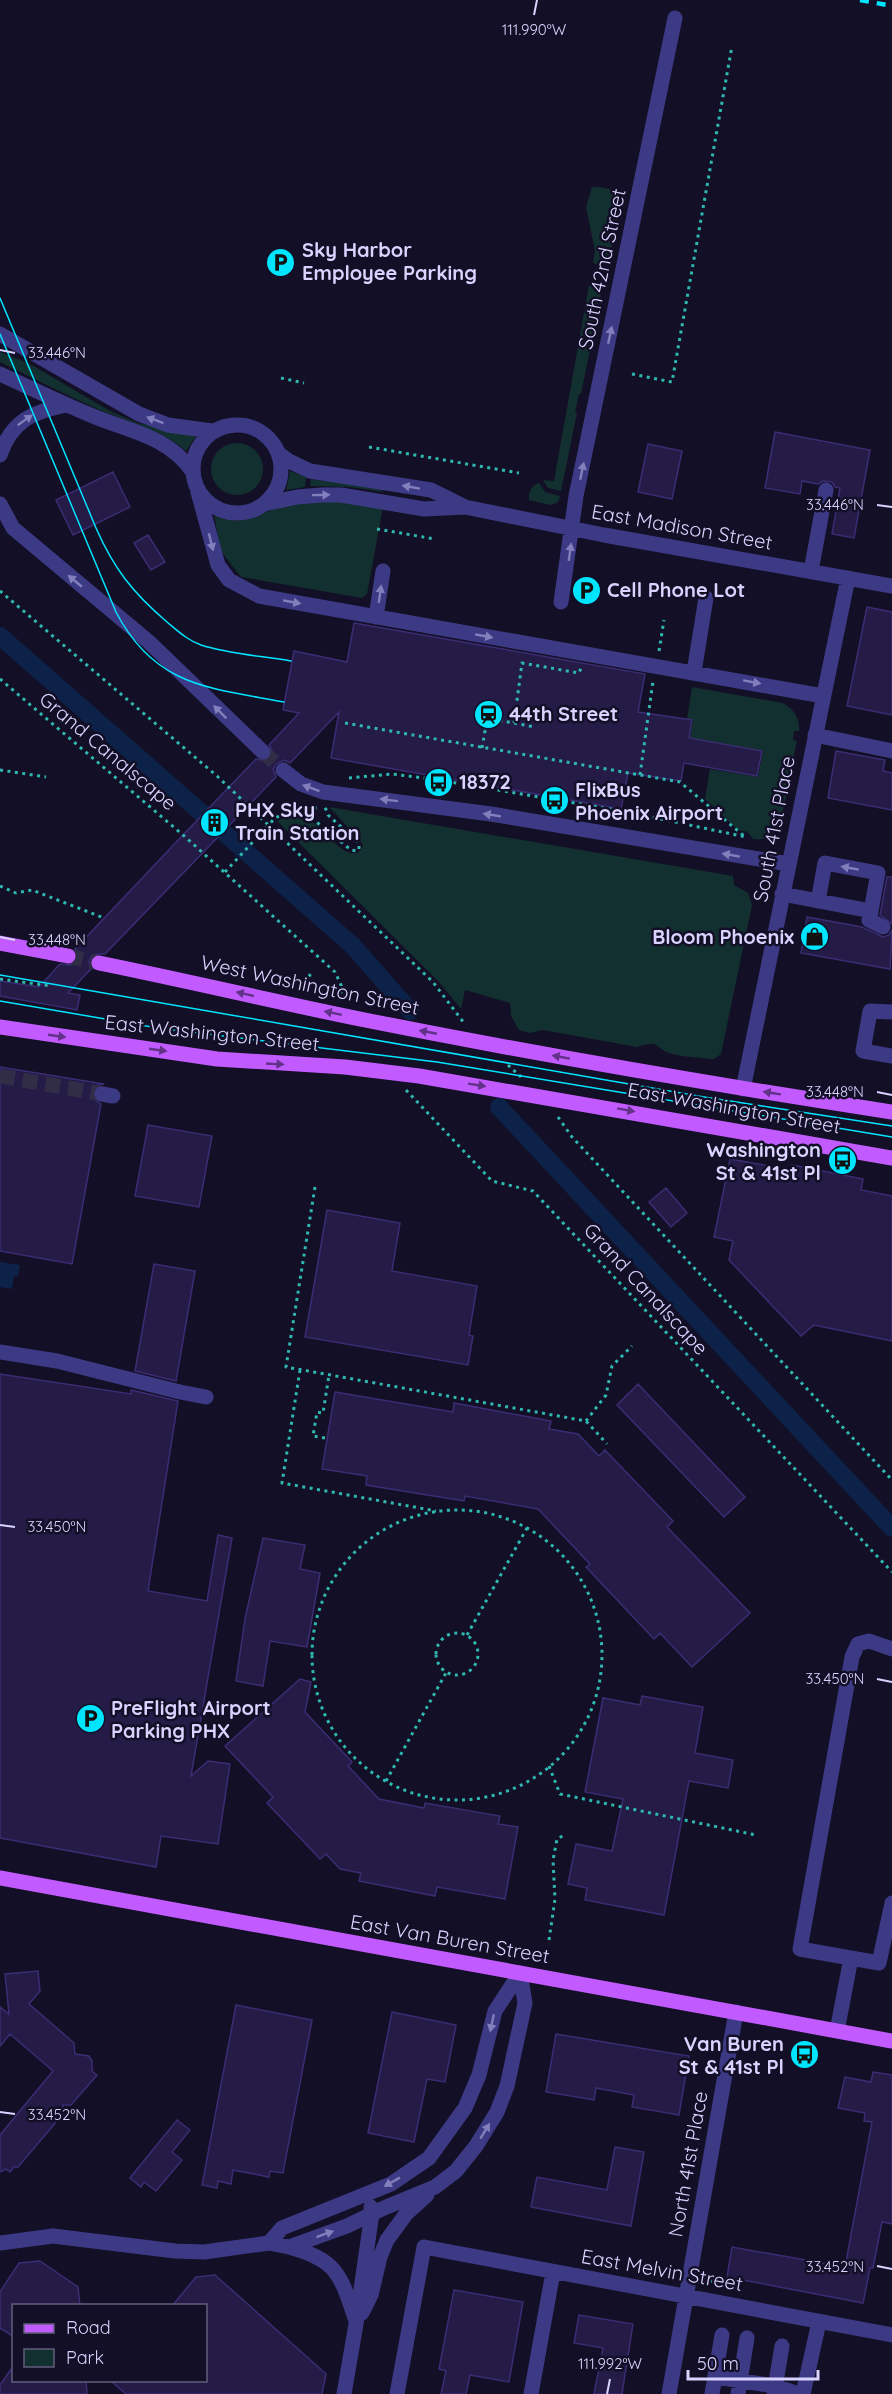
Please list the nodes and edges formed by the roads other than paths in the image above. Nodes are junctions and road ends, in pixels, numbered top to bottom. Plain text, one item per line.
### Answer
1 (675, 18) dead end
2 (0, 334) edge
3 (0, 374) edge
4 (66, 405) junction
5 (212, 431) junction
6 (278, 453) junction
7 (0, 455) edge
8 (192, 471) junction
9 (826, 490) dead end
10 (198, 492) junction
11 (0, 504) edge
12 (264, 504) junction
13 (465, 507) junction
14 (572, 529) junction
15 (383, 571) dead end
16 (811, 571) junction
17 (848, 578) junction
18 (892, 586) edge
19 (706, 598) dead end
20 (561, 602) dead end
21 (376, 617) junction
22 (694, 672) junction
23 (823, 696) junction
24 (815, 735) junction
25 (892, 751) edge
26 (262, 752) tunnel mouth
27 (283, 770) tunnel mouth
28 (789, 864) junction
29 (885, 874) edge
30 (782, 894) junction
31 (818, 901) junction
32 (871, 911) junction
33 (883, 927) dead end
34 (0, 943) edge
35 (68, 956) tunnel mouth
36 (99, 963) tunnel mouth
37 (892, 1012) edge
38 (0, 1027) edge
39 (509, 1055) joint
40 (892, 1056) edge
41 (743, 1089) junction
42 (892, 1112) edge
43 (892, 1158) edge
44 (0, 1352) edge
45 (206, 1397) dead end
46 (892, 1649) edge
47 (0, 1878) edge
48 (892, 1903) edge
49 (851, 1958) junction
50 (520, 1973) junction
51 (736, 2012) junction
52 (837, 2031) junction
53 (892, 2041) edge
54 (435, 2187) junction
55 (369, 2193) junction
56 (372, 2214) junction
57 (0, 2243) edge
58 (269, 2243) junction
59 (289, 2247) junction
60 (552, 2272) junction
61 (686, 2295) junction
62 (819, 2322) junction
63 (357, 2324) junction
64 (722, 2335) dead end
65 (892, 2335) edge
66 (747, 2338) dead end
67 (782, 2346) dead end
68 (716, 2377) junction
69 (739, 2387) edge
70 (775, 2390) edge
71 (344, 2394) edge
72 (397, 2394) edge
73 (531, 2394) edge
74 (669, 2394) edge
75 (712, 2394) edge
76 (801, 2394) edge

14 -> 1 street, South 42nd Street
5 -> 2 street
3 - 4 street
7 -> 4 street
4 - 8 street
5 - 6 street
5 - 8 street
6 - 12 street
13 -> 6 street, East Madison Street
8 - 10 street
9 - 16 street
10 - 12 street
10 -> 21 street
26 -> 11 street
12 -> 13 street, East Madison Street
13 - 14 street, East Madison Street
14 - 16 street, East Madison Street
20 -> 14 street, South 42nd Street
21 -> 15 street
16 - 17 street, East Madison Street
17 - 18 street, East Madison Street
17 - 23 street, South 41st Place
19 - 22 street
21 -> 22 street
22 -> 23 street
23 - 24 street, South 41st Place
24 - 25 street
24 - 28 street, South 41st Place
28 -> 27 street
28 - 30 street, South 41st Place
29 -> 31 street
29 - 32 street
30 - 31 street
30 - 41 street, South 41st Place
31 - 32 street
32 - 33 street
34 - 35 main road
39 -> 36 main road, West Washington Street
37 - 40 street
38 -> 43 main road, East Washington Street
41 -> 39 main road, East Washington Street
42 -> 41 main road, East Washington Street
44 - 45 street
46 - 49 street
47 - 50 main road, East Van Buren Street
48 - 49 street
49 - 52 street
50 - 51 main road, East Van Buren Street
54 -> 50 street
50 -> 55 street
51 - 52 main road, East Van Buren Street
51 - 61 street, North 41st Place
52 - 53 main road, East Van Buren Street
54 - 56 street
54 - 63 street
55 - 56 street
55 - 58 street
59 -> 56 street
56 - 63 street
57 - 58 street
58 - 59 street
59 - 63 street
60 - 61 street, East Melvin Street
60 - 72 street, East Melvin Street
60 - 73 street
61 - 62 street, East Melvin Street
61 - 74 street, North 41st Place
62 - 65 street, East Melvin Street
62 - 76 street
63 - 71 street
64 - 68 street
66 - 69 street
67 - 70 street
68 - 69 street
68 - 75 street
69 - 70 street
70 - 76 street

